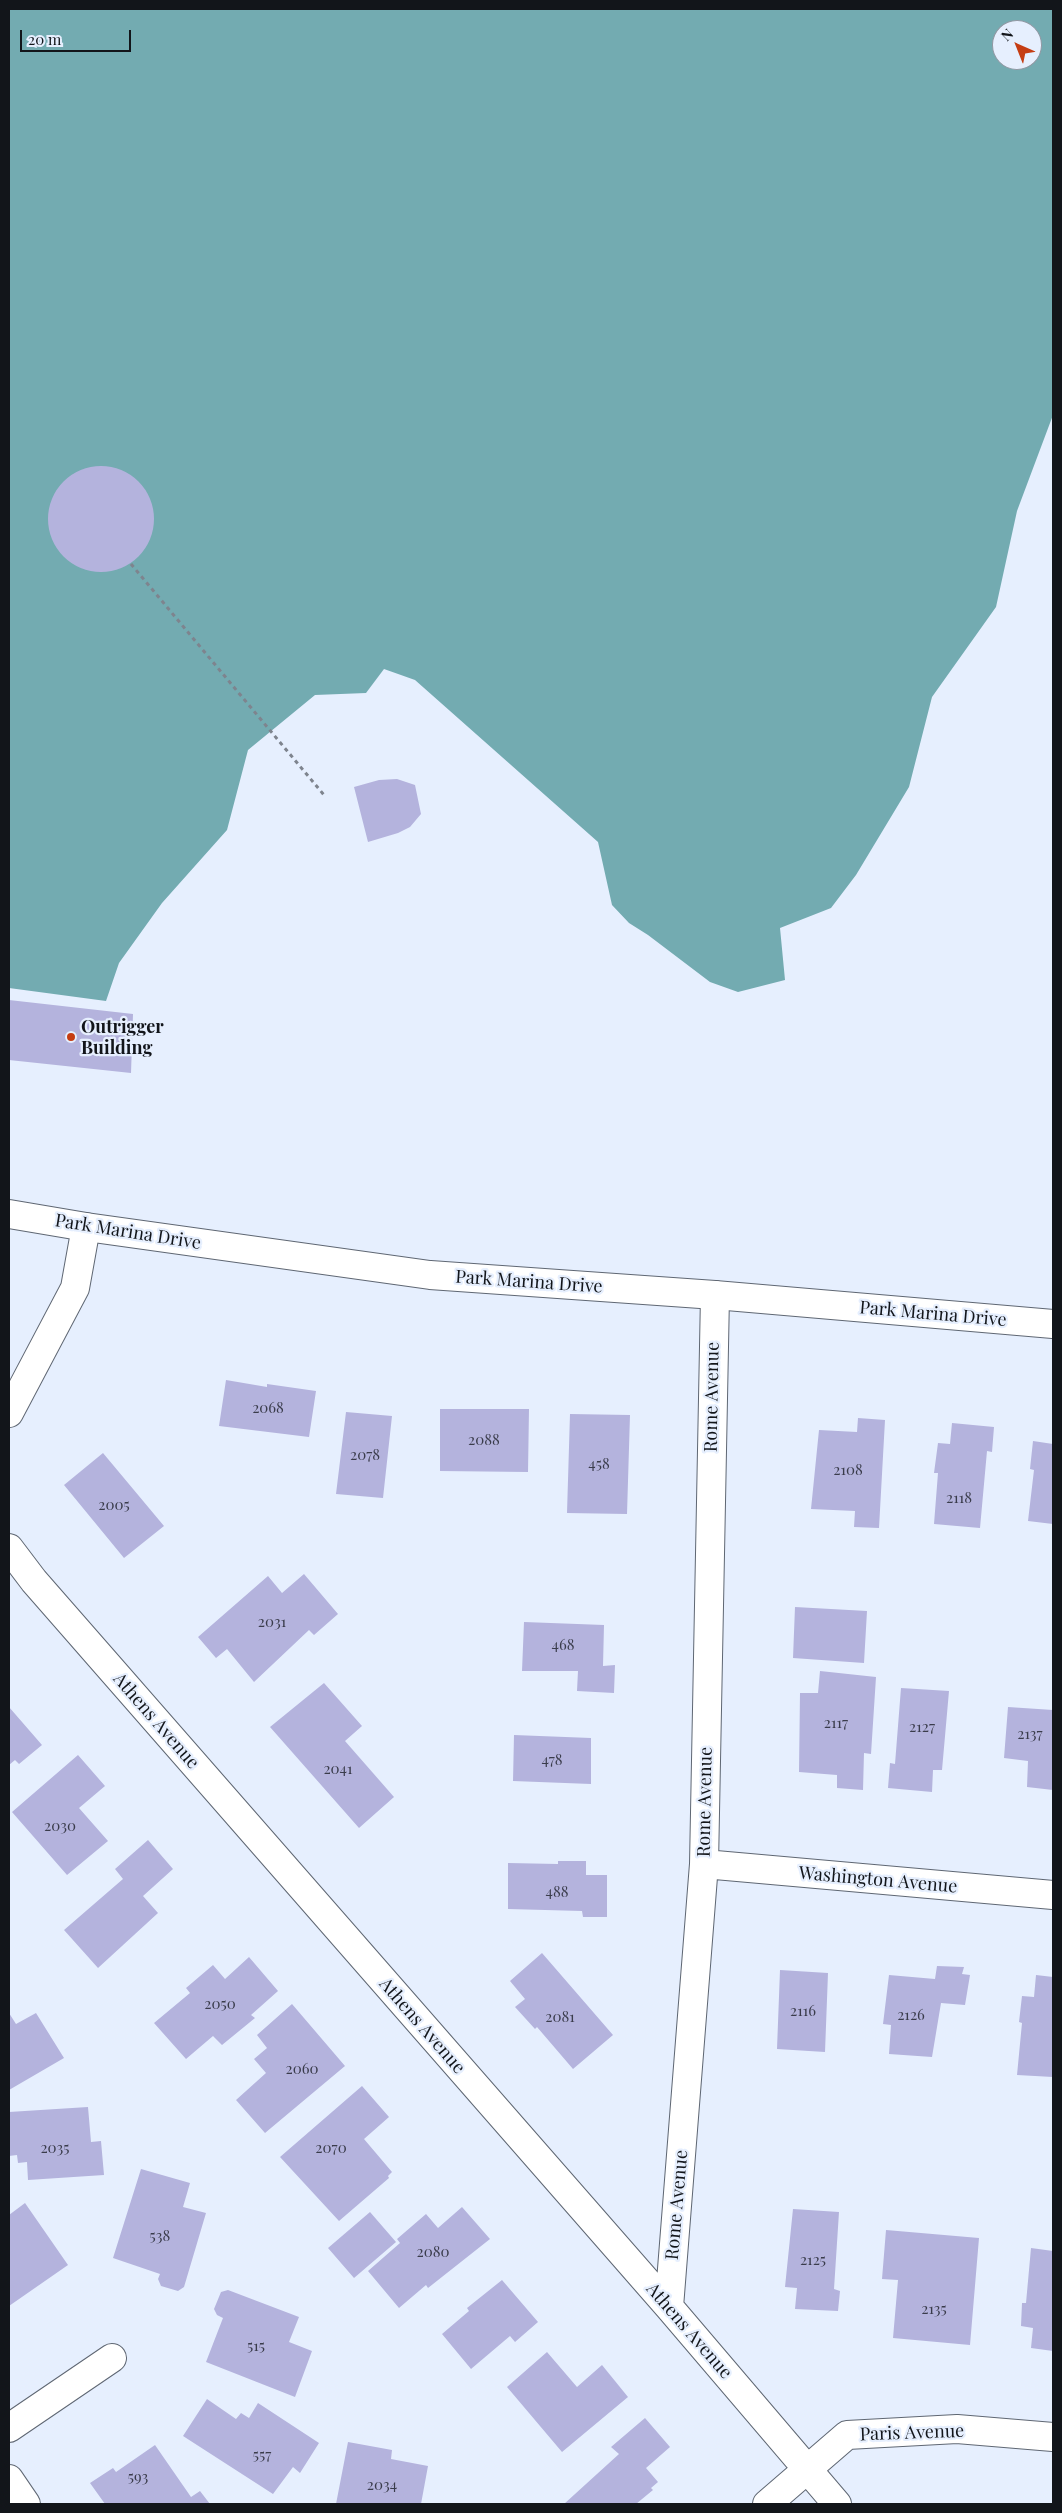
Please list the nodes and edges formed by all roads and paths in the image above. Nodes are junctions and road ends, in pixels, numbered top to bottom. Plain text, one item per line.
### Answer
1 (130, 564) dead end
2 (324, 795) dead end
3 (9, 1214) edge
4 (86, 1227) junction
5 (715, 1295) junction
6 (1053, 1324) edge
7 (9, 1413) edge
8 (9, 1548) edge
9 (704, 1864) junction
10 (1053, 1895) edge
11 (669, 2307) junction
12 (112, 2358) dead end
13 (9, 2428) edge
14 (1053, 2437) edge
15 (808, 2470) junction
16 (9, 2479) edge
17 (26, 2504) edge
18 (767, 2504) edge
19 (837, 2504) edge

1 - 2 path
3 - 4 street, Park Marina Drive
4 - 5 street, Park Marina Drive
4 - 7 street
5 - 6 street, Park Marina Drive
5 - 9 street, Rome Avenue
8 - 11 street, Athens Avenue
9 - 10 street, Washington Avenue
9 - 11 street, Rome Avenue
11 - 15 street, Athens Avenue
12 - 13 street
14 - 15 street, Paris Avenue
15 - 18 street, Paris Avenue
15 - 19 street, Athens Avenue
16 - 17 street

